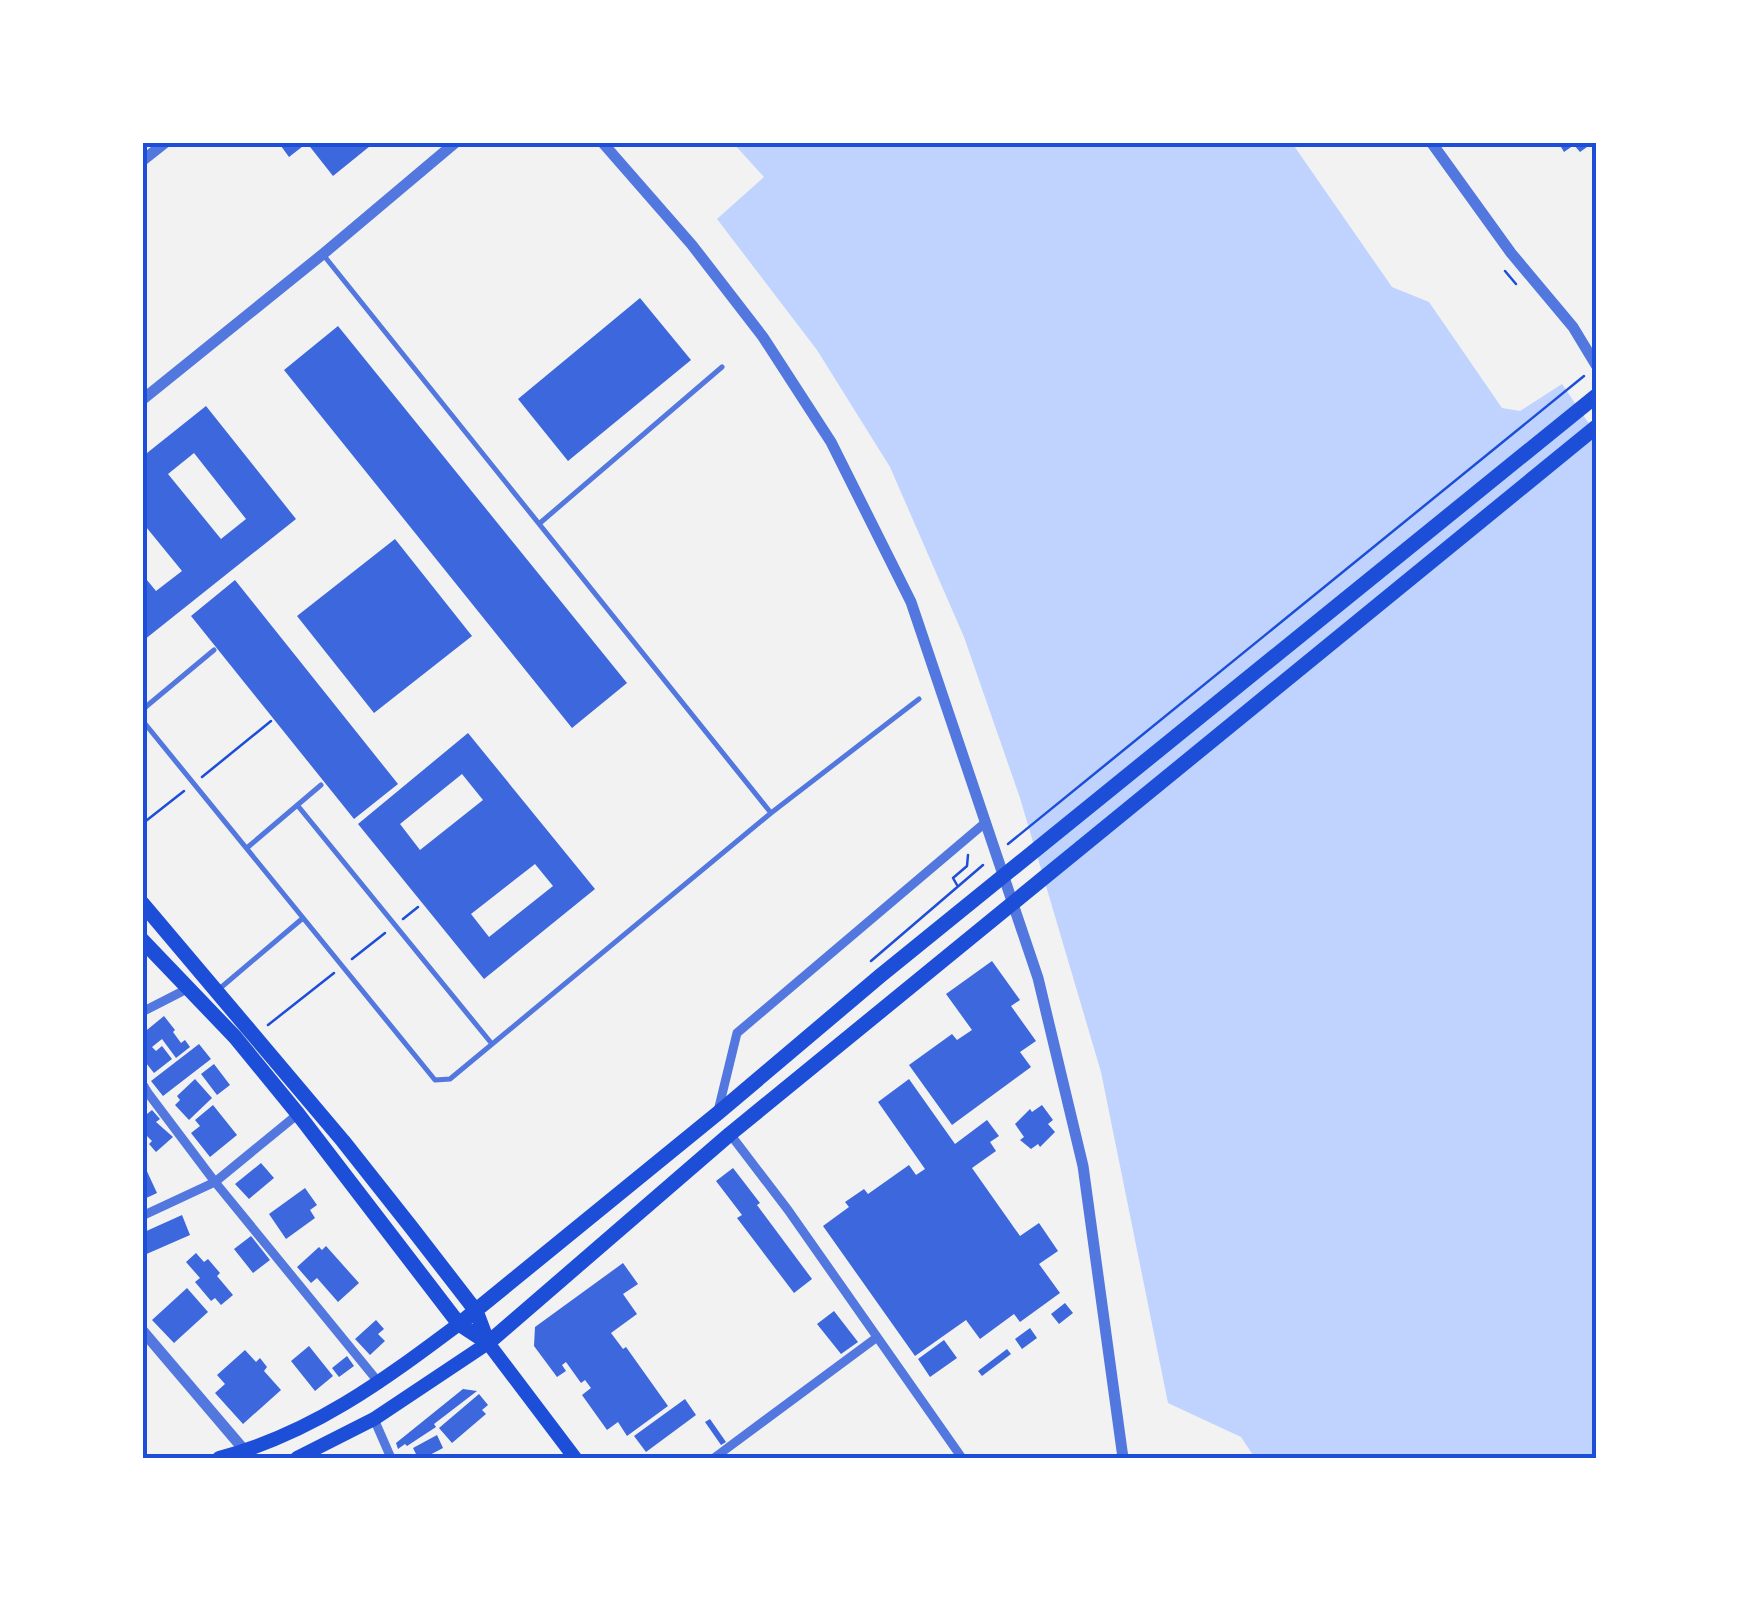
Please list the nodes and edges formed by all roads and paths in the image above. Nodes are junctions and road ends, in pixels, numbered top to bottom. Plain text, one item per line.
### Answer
1 (166, 142) edge
2 (456, 142) edge
3 (602, 142) edge
4 (1431, 142) edge
5 (142, 161) edge
6 (323, 254) junction
7 (1596, 365) edge
8 (722, 367) dead end
9 (1581, 378) dead end
10 (1596, 396) edge
11 (142, 400) edge
12 (1596, 427) edge
13 (540, 523) junction
14 (214, 650) dead end
15 (919, 699) dead end
16 (142, 710) edge
17 (142, 720) edge
18 (271, 722) dead end
19 (194, 783) junction
20 (321, 785) dead end
21 (298, 806) junction
22 (771, 813) junction
23 (986, 822) junction
24 (142, 824) edge
25 (248, 846) junction
26 (968, 847) dead end
27 (1003, 849) dead end
28 (988, 861) dead end
29 (958, 886) junction
30 (142, 903) edge
31 (303, 918) junction
32 (142, 940) edge
33 (866, 964) dead end
34 (187, 988) junction
35 (218, 991) junction
36 (201, 1003) junction
37 (142, 1012) edge
38 (492, 1044) junction
39 (142, 1083) edge
40 (718, 1113) junction
41 (298, 1114) junction
42 (730, 1134) junction
43 (215, 1182) junction
44 (142, 1216) edge
45 (476, 1310) junction
46 (459, 1324) junction
47 (142, 1330) edge
48 (876, 1338) junction
49 (488, 1344) junction
50 (380, 1384) junction
51 (374, 1419) junction
52 (249, 1455) edge
53 (1120, 1456) edge
54 (220, 1458) edge
55 (297, 1458) edge
56 (391, 1458) edge
57 (575, 1458) edge
58 (714, 1458) edge
59 (962, 1458) edge

1 - 5 street
2 - 6 street
3 - 23 street
4 - 7 street
6 - 11 street
6 - 13 lane
8 - 13 lane
9 - 27 path
10 - 40 highway
12 - 42 highway
13 - 22 lane
14 - 16 lane
15 - 22 lane
17 - 19 lane
18 - 19 path
19 - 24 path
19 - 25 lane
20 - 21 lane
21 - 25 lane
21 - 38 lane
22 - 38 lane
23 - 40 street
23 - 53 street
25 - 31 lane
26 - 29 path
28 - 29 path
29 - 33 path
30 - 35 highway
31 - 35 lane
31 - 38 lane
32 - 34 highway
34 - 36 highway
34 - 37 street
35 - 36 lane
35 - 45 highway
36 - 41 highway
39 - 43 street
40 - 45 highway
41 - 43 street
41 - 46 highway
42 - 48 street
42 - 49 highway
43 - 44 street
43 - 50 street
45 - 46 highway
45 - 49 highway
46 - 49 highway
46 - 50 main road
47 - 52 street
48 - 58 street
48 - 59 street
49 - 51 main road
49 - 57 main road
50 - 52 main road
51 - 55 main road
51 - 56 street
52 - 54 main road

